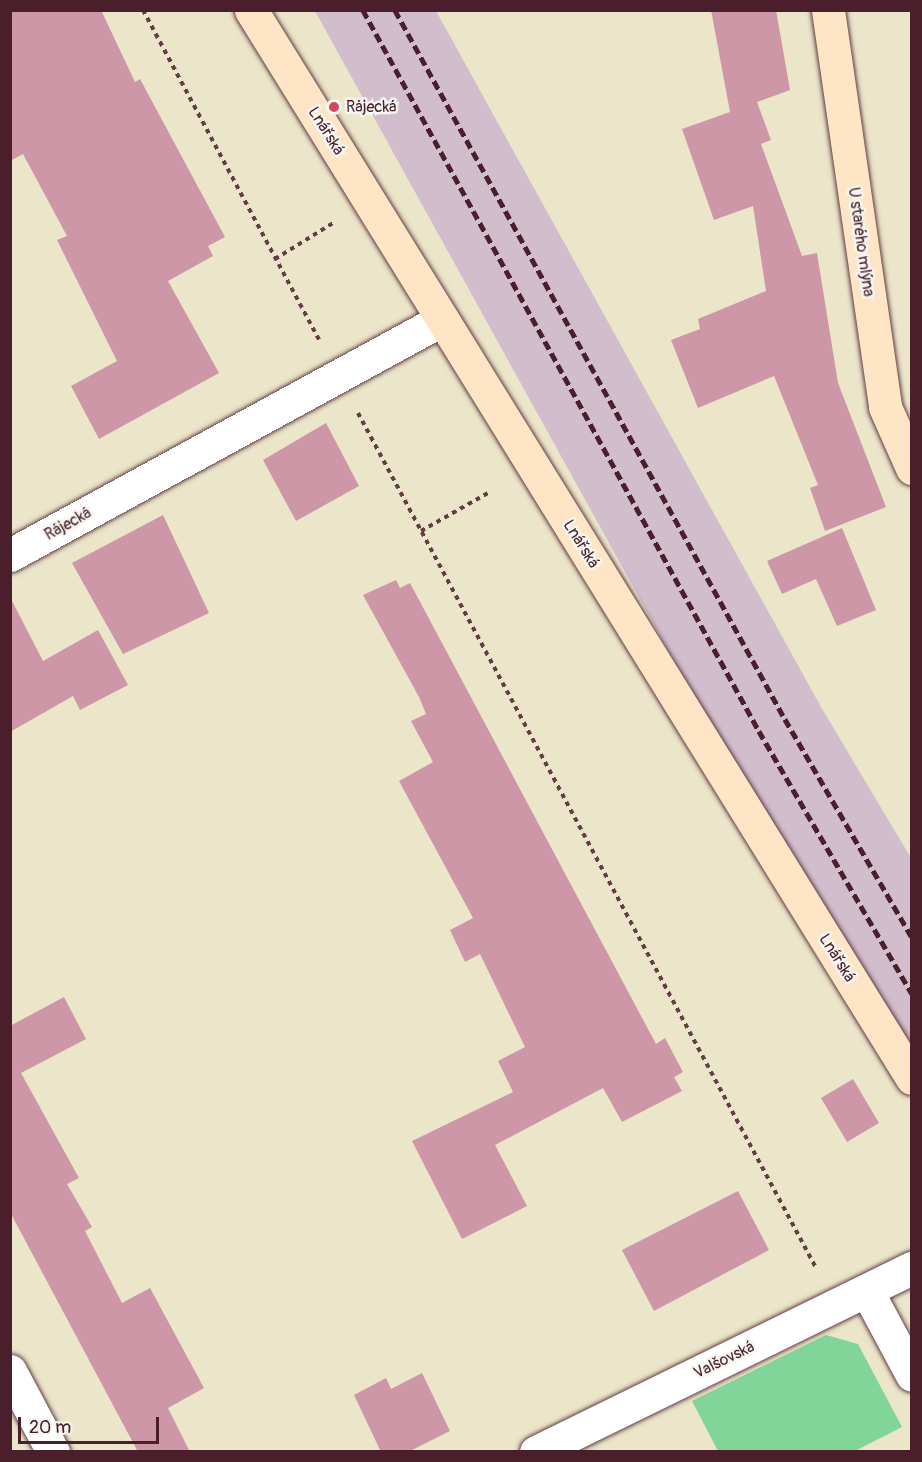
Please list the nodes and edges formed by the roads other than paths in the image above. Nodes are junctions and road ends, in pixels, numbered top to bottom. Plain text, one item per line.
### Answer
1 (251, 10) edge
2 (828, 10) edge
3 (442, 319) junction
4 (912, 468) edge
5 (10, 555) edge
6 (912, 1078) edge
7 (912, 1268) edge
8 (867, 1291) junction
9 (10, 1371) edge
10 (912, 1376) edge
11 (53, 1452) edge
12 (536, 1452) edge

1 - 3 street, Lnářská
2 - 4 street, U starého mlýna
3 - 5 street, Rájecká
3 - 6 street, Lnářská
7 - 8 street, Valšovská
8 - 10 street
8 - 12 street, Valšovská
9 - 11 street

